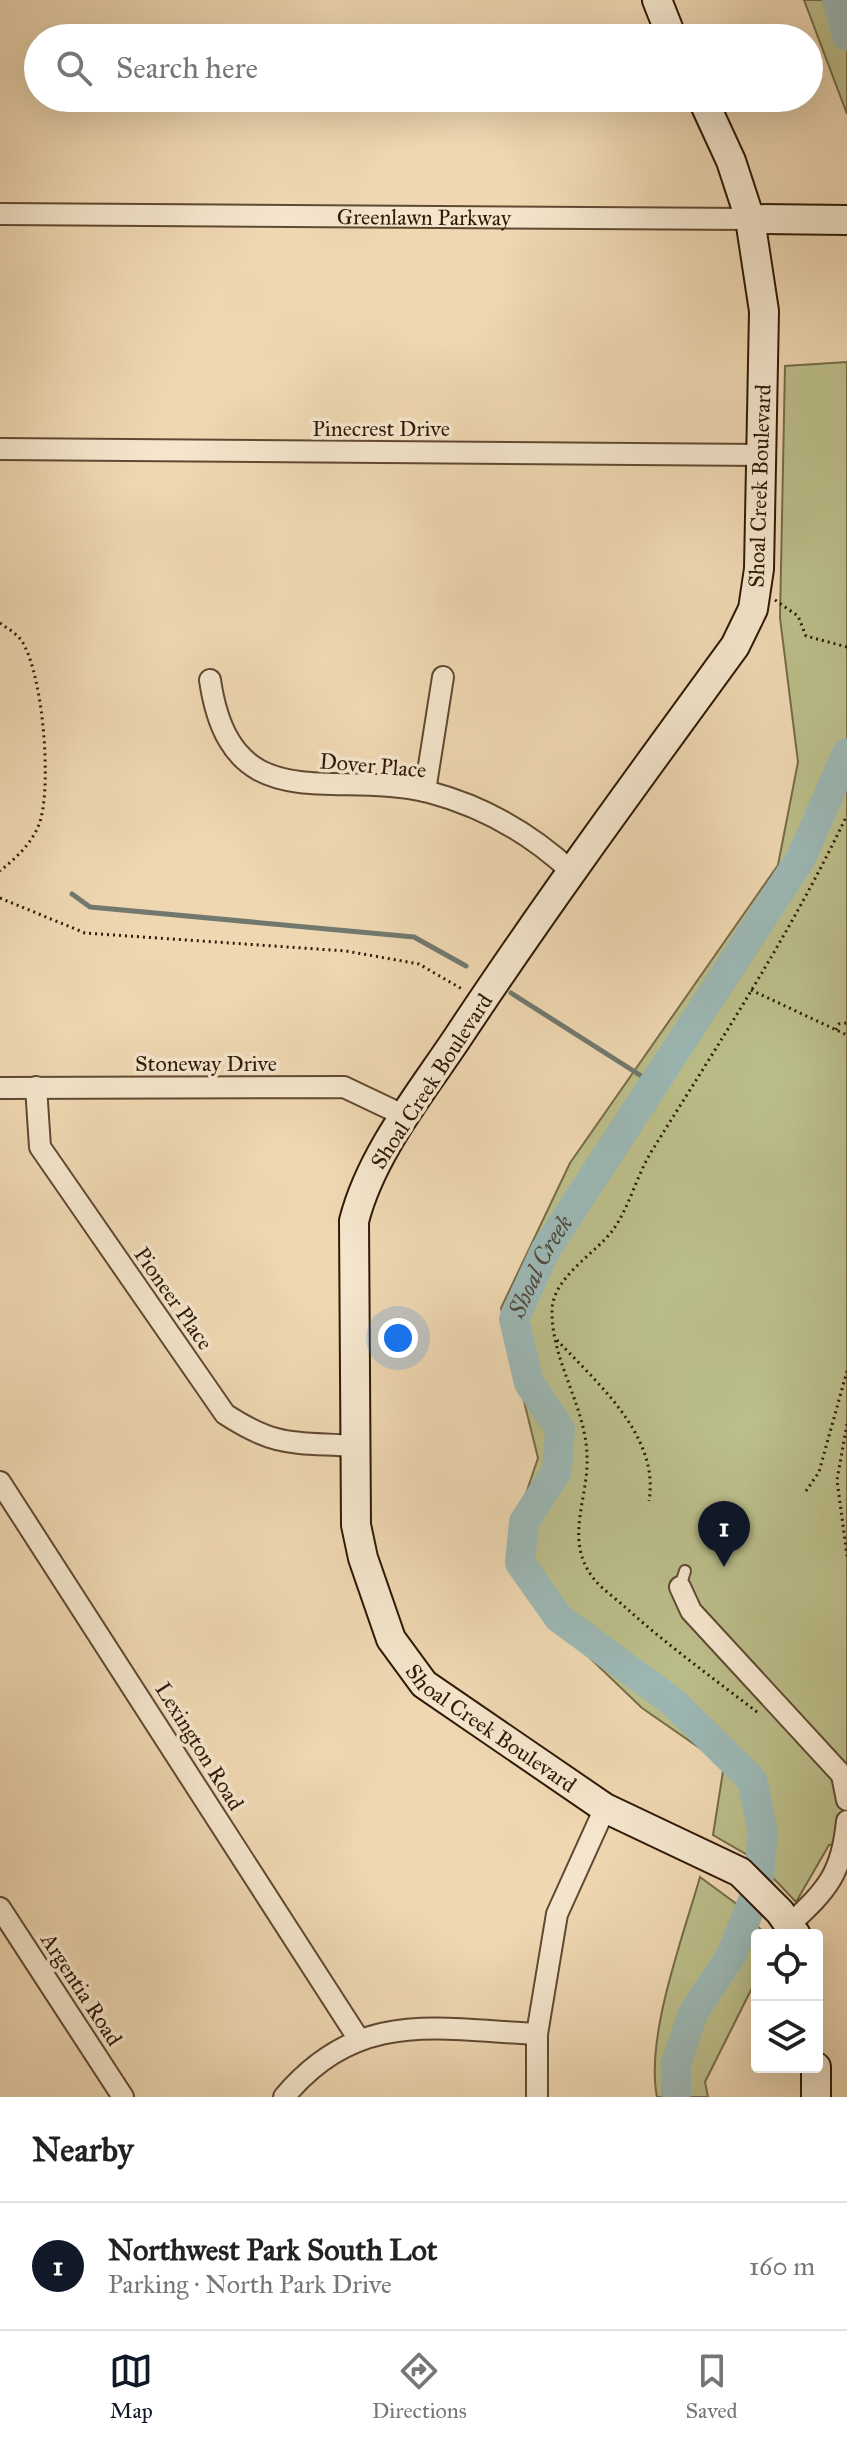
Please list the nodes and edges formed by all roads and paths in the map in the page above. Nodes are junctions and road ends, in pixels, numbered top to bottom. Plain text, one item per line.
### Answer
1 (657, 0) edge
2 (666, 24) edge
3 (708, 112) edge
4 (0, 214) edge
5 (750, 219) junction
6 (847, 220) edge
7 (0, 449) edge
8 (762, 455) junction
9 (774, 600) dead end
10 (0, 623) edge
11 (847, 647) edge
12 (443, 677) dead end
13 (210, 680) dead end
14 (425, 791) junction
15 (847, 815) edge
16 (0, 871) edge
17 (571, 871) junction
18 (0, 898) edge
19 (483, 985) junction
20 (751, 990) junction
21 (847, 1023) edge
22 (836, 1030) junction
23 (847, 1035) edge
24 (36, 1087) junction
25 (0, 1088) edge
26 (405, 1116) junction
27 (557, 1340) junction
28 (847, 1371) edge
29 (847, 1424) edge
30 (353, 1446) junction
31 (0, 1482) edge
32 (806, 1491) dead end
33 (649, 1501) dead end
34 (847, 1556) edge
35 (682, 1579) dead end
36 (764, 1718) dead end
37 (847, 1800) edge
38 (605, 1808) junction
39 (847, 1821) edge
40 (0, 1908) edge
41 (789, 1923) edge
42 (537, 2034) junction
43 (358, 2038) junction
44 (816, 2073) edge
45 (123, 2097) edge
46 (284, 2097) edge
47 (537, 2097) edge
48 (816, 2097) edge

1 - 2 street
3 - 5 street, Shoal Creek Boulevard
4 - 5 street, Greenlawn Parkway
5 - 6 street, Greenlawn Parkway
5 - 8 street, Shoal Creek Boulevard
7 - 8 street, Pinecrest Drive
8 - 17 street, Shoal Creek Boulevard
9 - 11 path
10 - 16 path
12 - 14 street
13 - 14 street, Dover Place
14 - 17 street, Dover Place
15 - 20 path
17 - 19 street, Shoal Creek Boulevard
18 - 19 path
19 - 26 street, Shoal Creek Boulevard
20 - 22 path
20 - 27 path
21 - 22 path
22 - 23 path
24 - 25 street, Stoneway Drive
24 - 26 street, Stoneway Drive
24 - 30 street, Pioneer Place
26 - 30 street, Shoal Creek Boulevard
27 - 33 path
27 - 36 path
28 - 32 path
29 - 34 path
30 - 38 street, Shoal Creek Boulevard
31 - 43 street, Lexington Road
35 - 37 street
38 - 41 street, Shoal Creek Boulevard
38 - 42 street
39 - 41 street
40 - 45 street, Argentia Road
42 - 43 street
42 - 47 street
43 - 46 street
44 - 48 street

